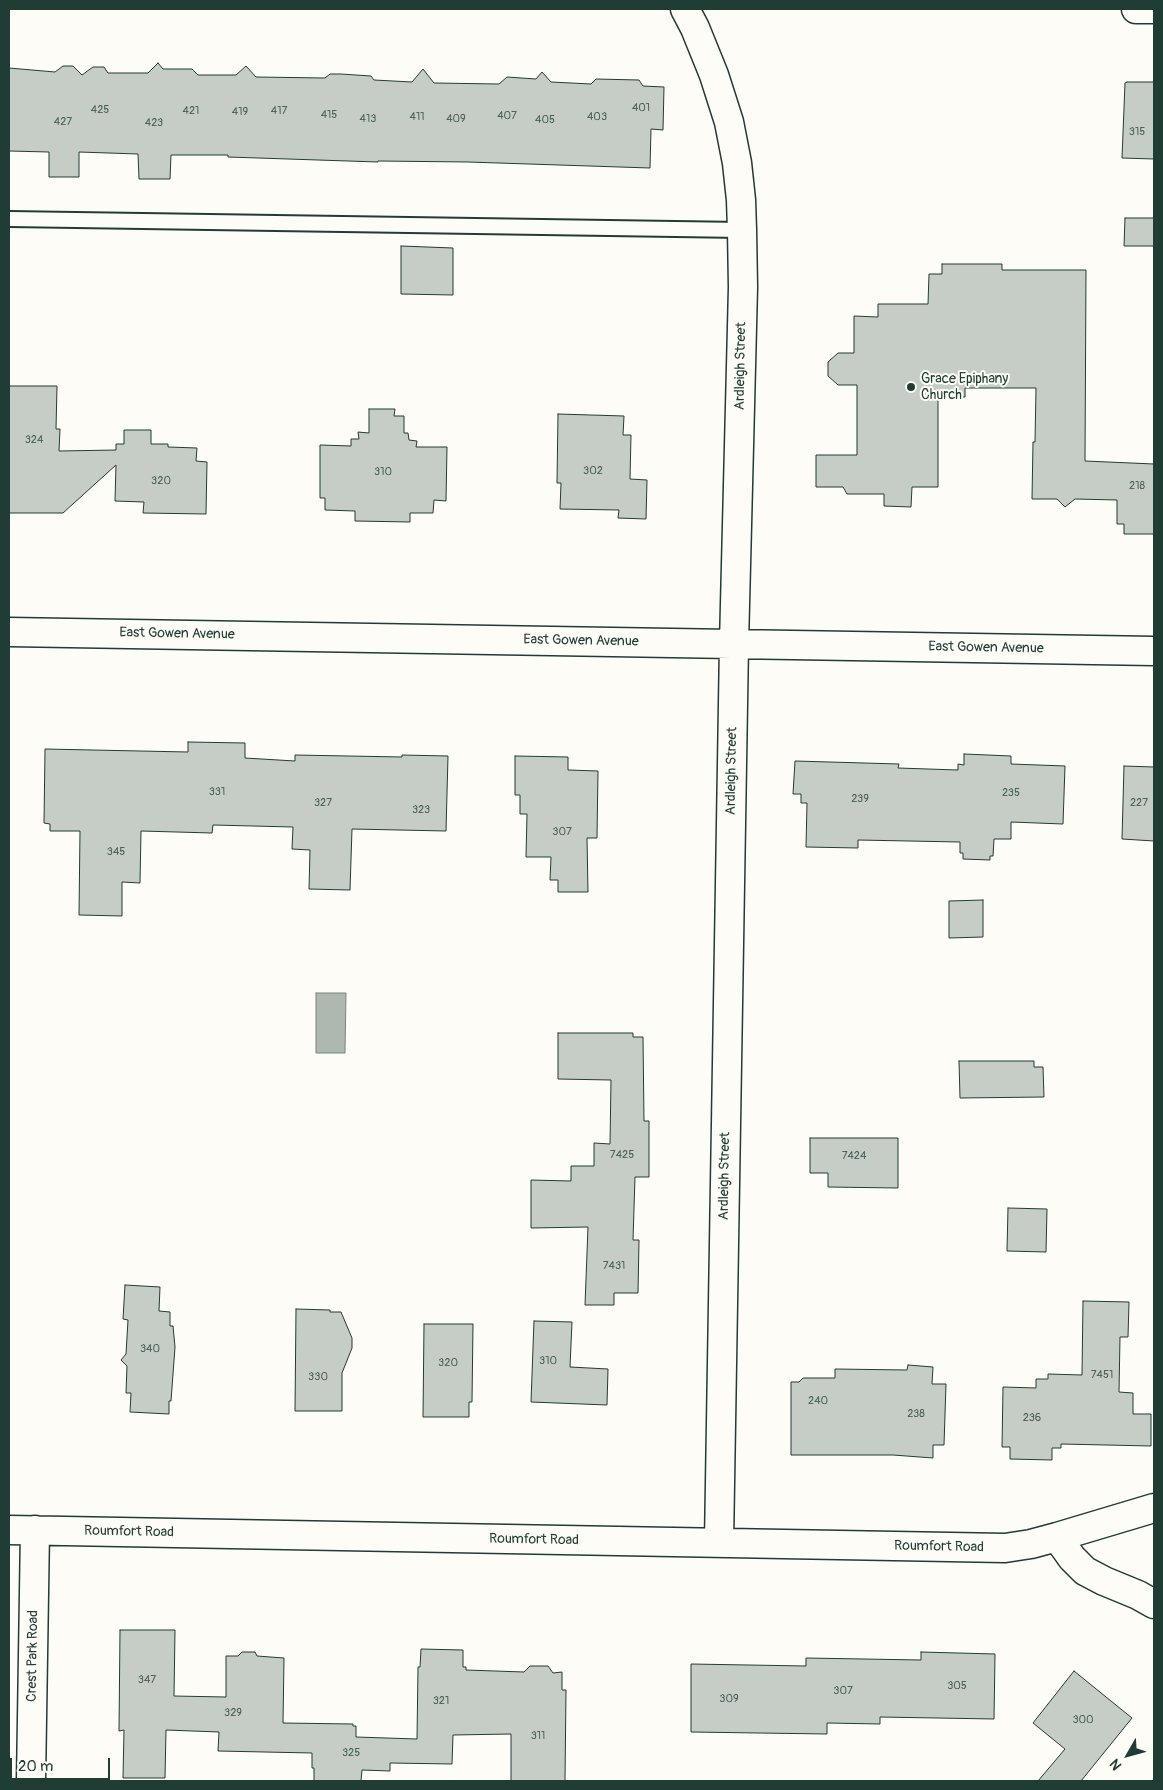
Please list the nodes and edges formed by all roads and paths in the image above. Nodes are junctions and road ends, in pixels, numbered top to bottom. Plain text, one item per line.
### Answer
1 (686, 9) edge
2 (1136, 9) edge
3 (1154, 9) edge
4 (9, 219) edge
5 (742, 230) junction
6 (9, 632) edge
7 (734, 644) junction
8 (1154, 651) edge
9 (1154, 1508) edge
10 (22, 1530) edge
11 (1057, 1537) junction
12 (720, 1543) junction
13 (1154, 1604) edge
14 (31, 1781) edge

1 - 5 street, Ardleigh Street
2 - 3 street
4 - 5 lane
5 - 7 street, Ardleigh Street
6 - 7 street, East Gowen Avenue
7 - 8 street, East Gowen Avenue
7 - 12 street, Ardleigh Street
9 - 11 street, Roumfort Road
10 - 12 street, Roumfort Road
10 - 14 street, Crest Park Road
11 - 12 street, Roumfort Road
11 - 13 street

